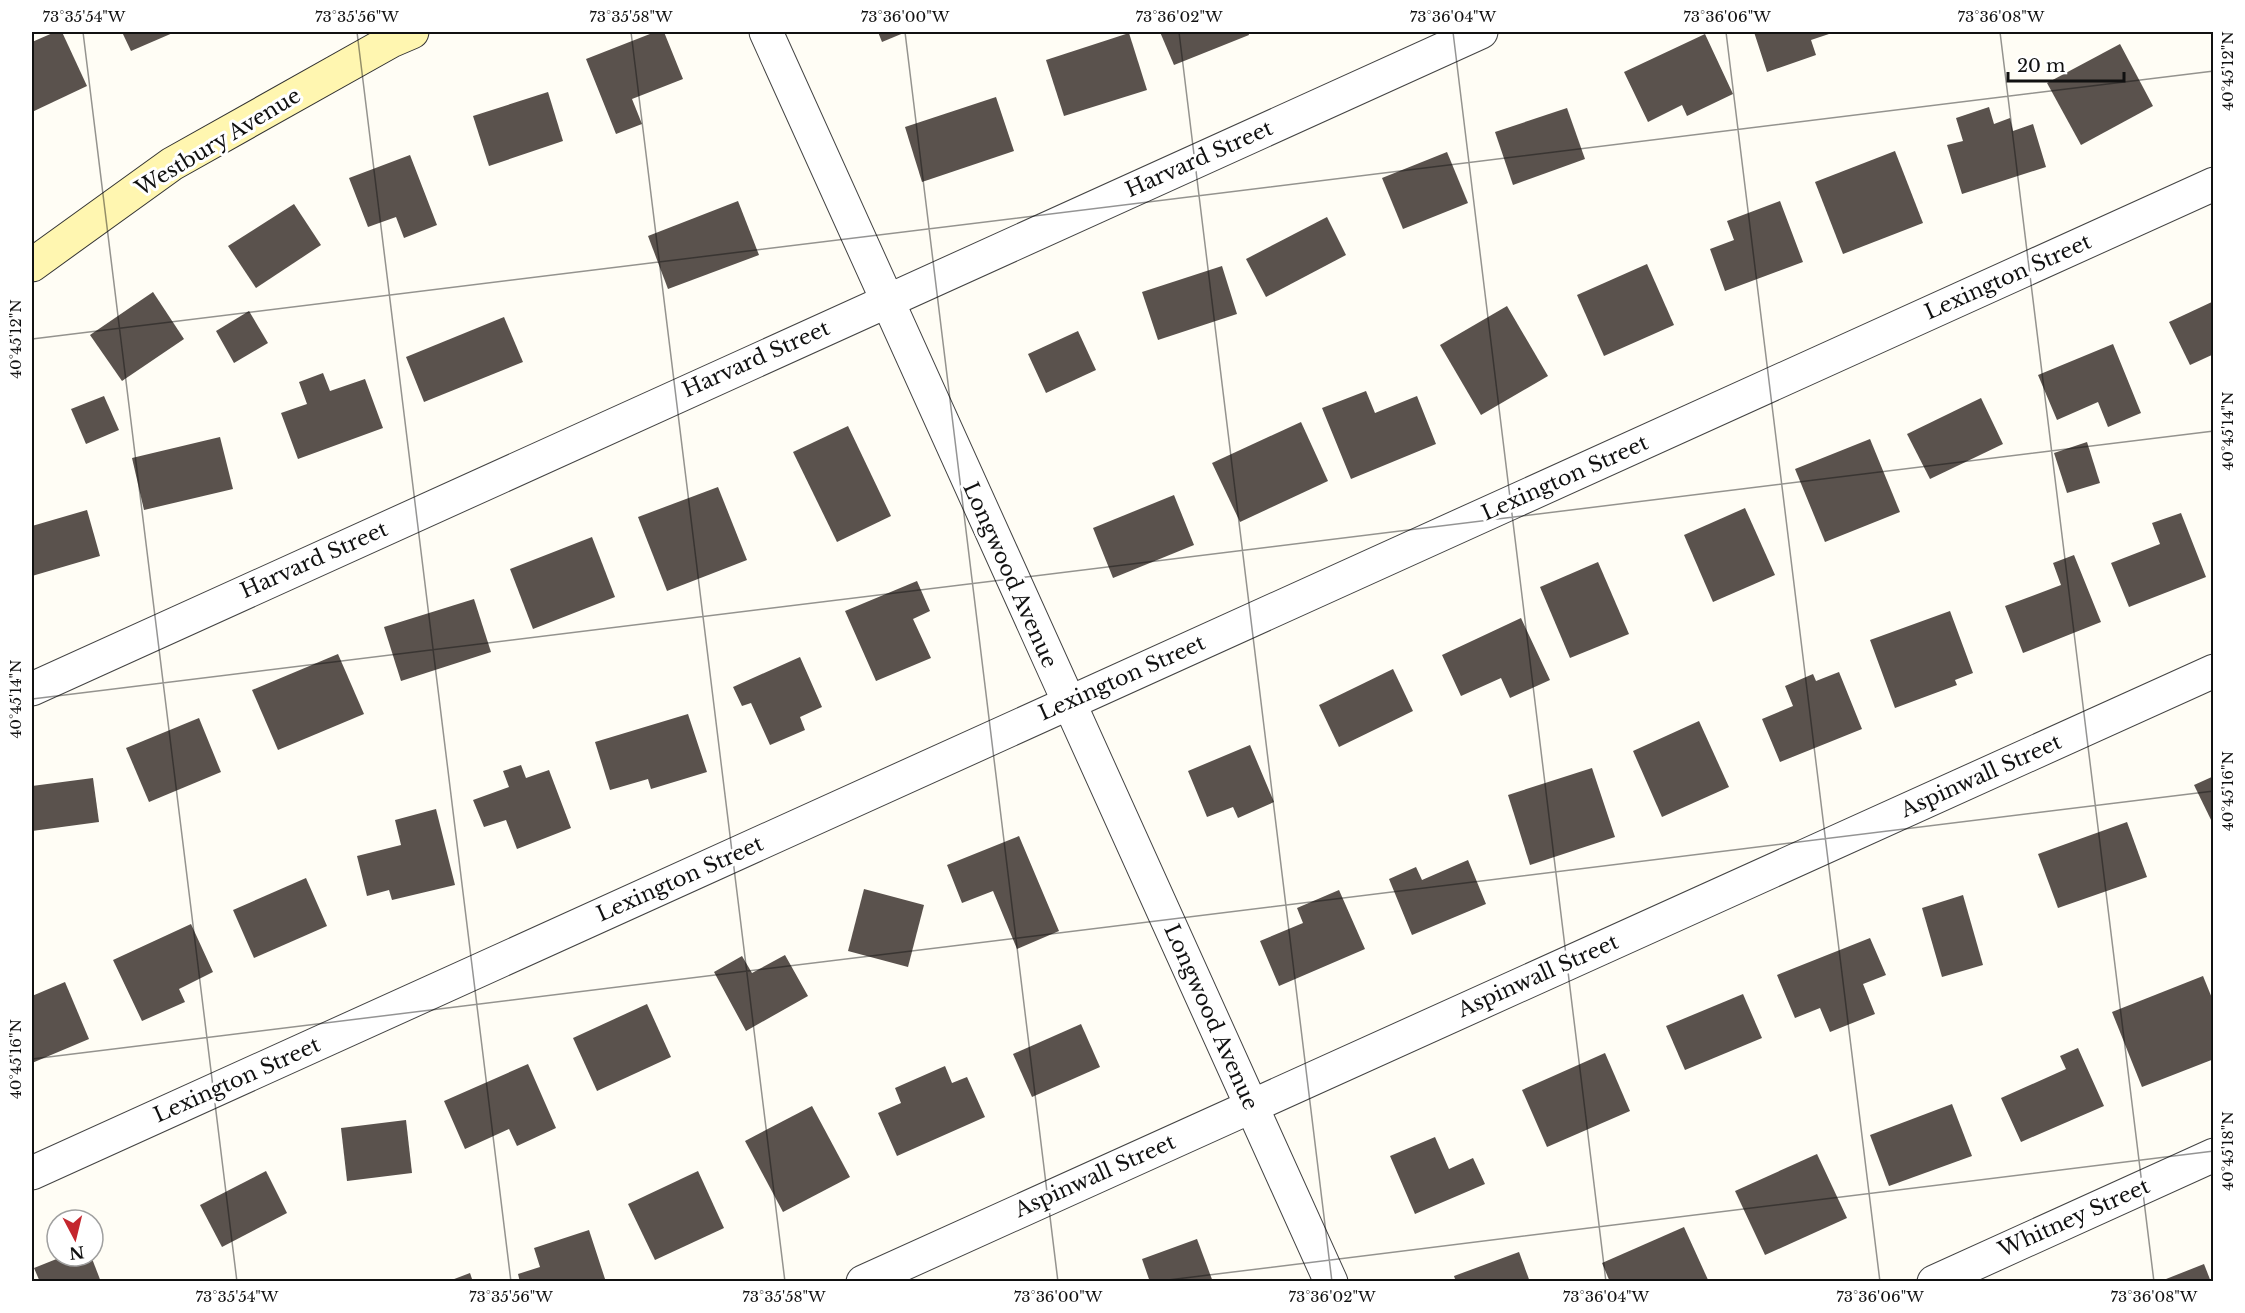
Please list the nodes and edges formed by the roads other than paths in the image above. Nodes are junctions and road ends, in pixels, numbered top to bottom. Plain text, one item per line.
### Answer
1 (412, 32) edge
2 (766, 32) edge
3 (1481, 32) edge
4 (2214, 184) edge
5 (32, 265) edge
6 (886, 300) junction
7 (2214, 671) edge
8 (32, 688) edge
9 (1068, 703) junction
10 (1251, 1105) junction
11 (2214, 1155) edge
12 (32, 1173) edge
13 (863, 1281) edge
14 (1331, 1281) edge
15 (1934, 1281) edge

1 - 5 main road, Westbury Avenue
2 - 6 street, Longwood Avenue
3 - 6 street, Harvard Street
4 - 9 street, Lexington Street
6 - 8 street, Harvard Street
6 - 9 street, Longwood Avenue
7 - 10 street, Aspinwall Street
9 - 10 street, Longwood Avenue
9 - 12 street, Lexington Street
10 - 13 street, Aspinwall Street
10 - 14 street, Longwood Avenue
11 - 15 street, Whitney Street

